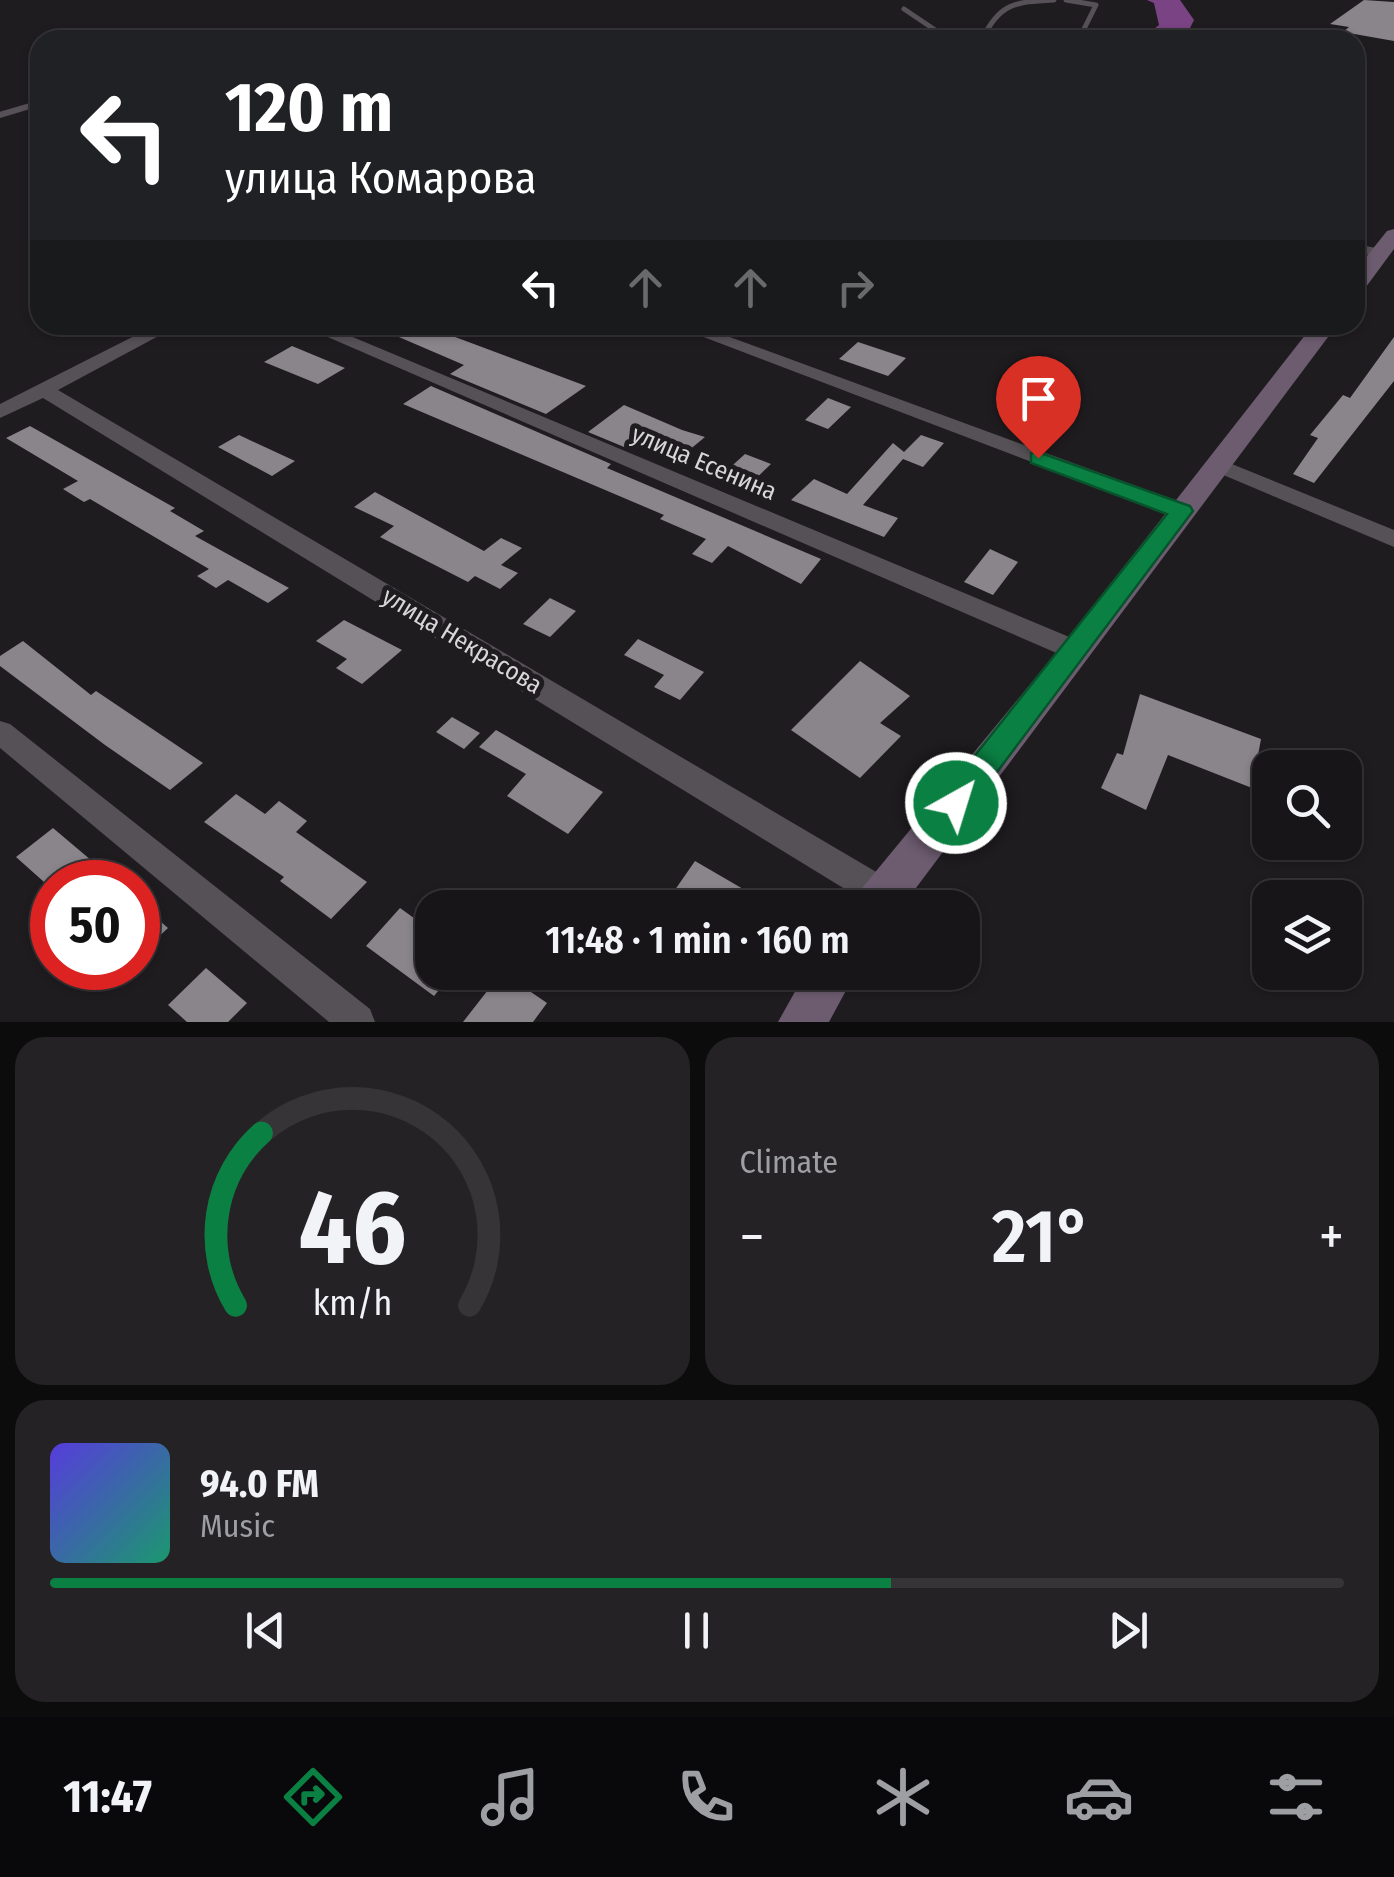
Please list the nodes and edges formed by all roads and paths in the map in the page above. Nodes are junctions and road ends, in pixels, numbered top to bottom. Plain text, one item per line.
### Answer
1 (1054, 0) edge
2 (1066, 0) edge
3 (904, 9) dead end
4 (935, 30) edge
5 (987, 30) edge
6 (1084, 30) edge
7 (30, 106) edge
8 (0, 116) edge
9 (1387, 244) edge
10 (1365, 273) edge
11 (150, 335) edge
12 (334, 335) edge
13 (709, 335) edge
14 (1316, 335) edge
15 (42, 389) junction
16 (0, 412) edge
17 (1217, 464) junction
18 (1182, 511) junction
19 (1394, 539) edge
20 (1077, 651) junction
21 (0, 732) edge
22 (860, 890) edge
23 (887, 890) edge
24 (822, 990) edge
25 (356, 1022) edge
26 (802, 1022) edge

1 - 5 lane
2 - 6 lane
3 - 4 lane
7 - 8 lane
9 - 10 main road
11 - 15 street
12 - 20 street, улица Есенина
13 - 18 street
14 - 17 main road
15 - 16 street
15 - 22 street, улица Некрасова
17 - 18 main road
17 - 19 street
18 - 20 main road
20 - 23 main road
21 - 25 street
24 - 26 main road

